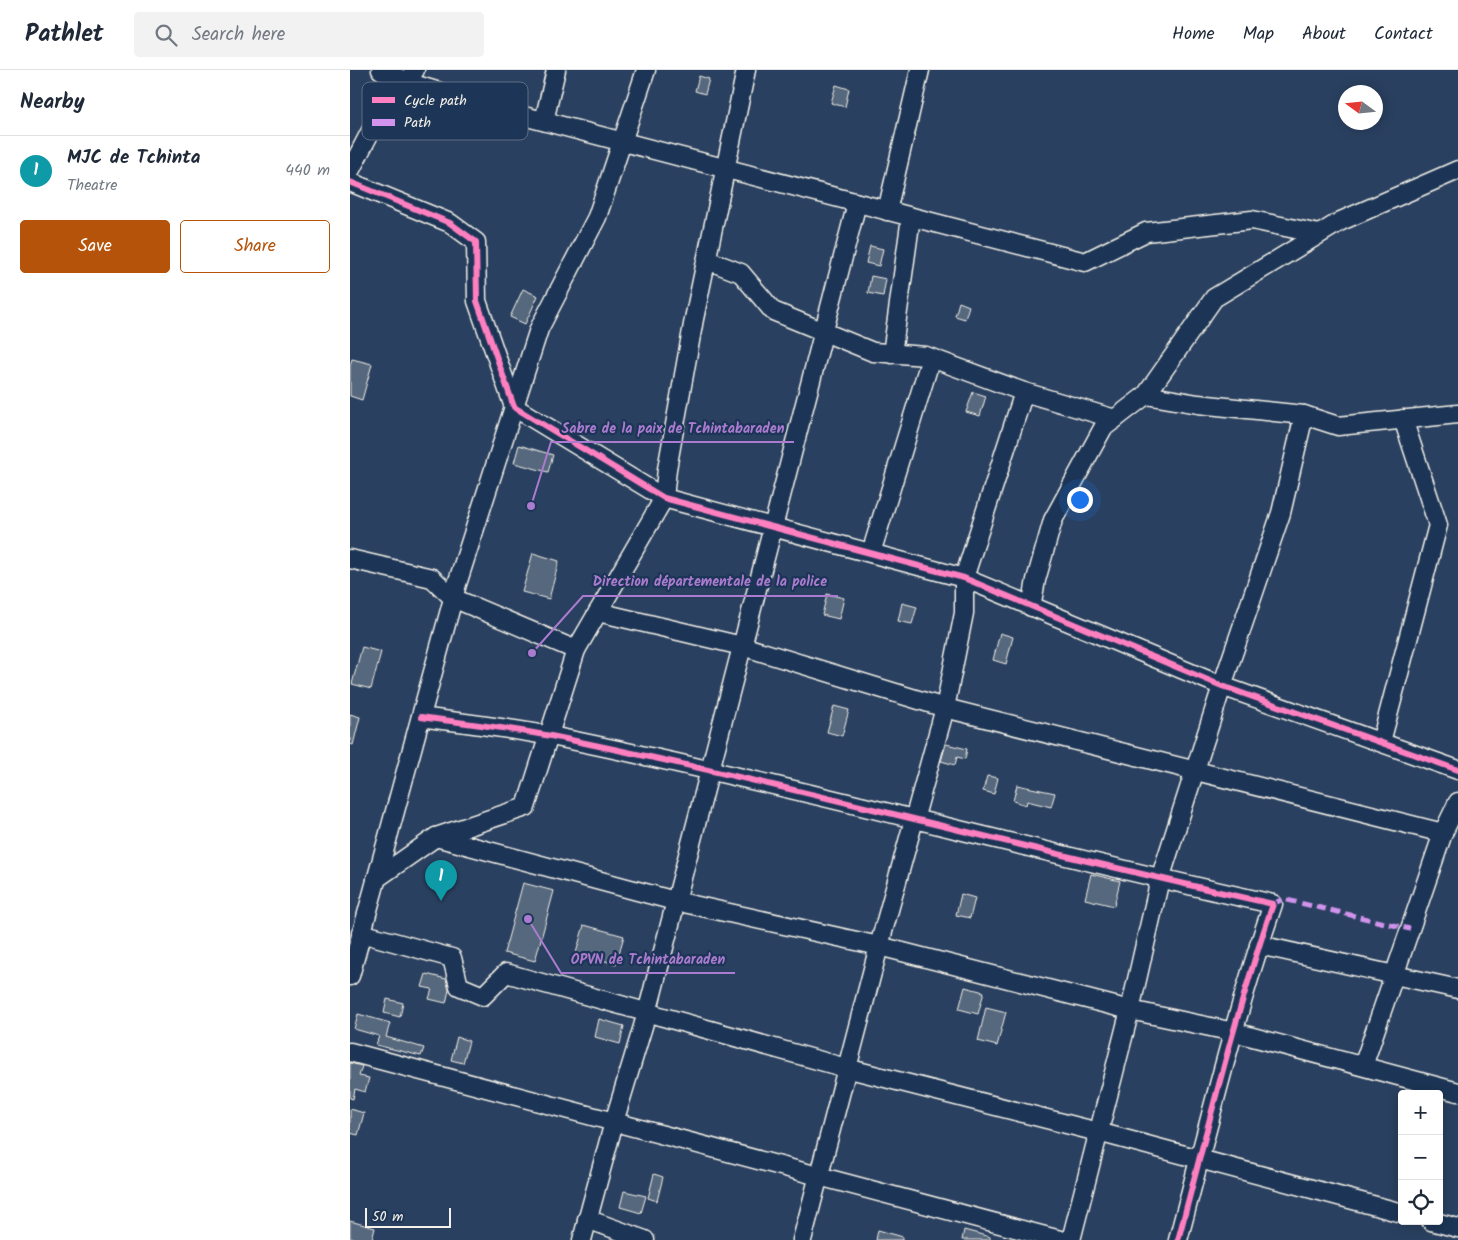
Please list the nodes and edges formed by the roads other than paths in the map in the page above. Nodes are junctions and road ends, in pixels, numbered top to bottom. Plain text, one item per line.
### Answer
1 (381, 70) edge
2 (556, 70) edge
3 (646, 70) edge
4 (746, 70) edge
5 (920, 70) edge
6 (411, 76) edge
7 (426, 82) edge
8 (528, 117) edge
9 (544, 121) junction
10 (366, 140) edge
11 (623, 141) junction
12 (726, 168) junction
13 (1458, 170) edge
14 (350, 172) edge
15 (350, 182) edge
16 (857, 203) junction
17 (887, 211) junction
18 (912, 217) junction
19 (1319, 234) junction
20 (707, 260) junction
21 (823, 333) junction
22 (892, 354) junction
23 (931, 358) junction
24 (1024, 392) junction
25 (1146, 395) junction
26 (514, 407) junction
27 (1458, 414) edge
28 (1304, 415) junction
29 (1403, 419) junction
30 (1115, 420) junction
31 (664, 498) junction
32 (773, 527) junction
33 (870, 553) junction
34 (350, 559) edge
35 (964, 578) junction
36 (453, 598) junction
37 (1030, 607) junction
38 (598, 612) junction
39 (742, 646) junction
40 (576, 650) junction
41 (1222, 686) junction
42 (945, 708) junction
43 (420, 717) junction
44 (549, 736) junction
45 (1380, 742) junction
46 (1458, 770) edge
47 (711, 771) junction
48 (1194, 772) junction
49 (1458, 802) edge
50 (914, 820) junction
51 (1444, 833) junction
52 (436, 837) junction
53 (376, 878) junction
54 (1160, 879) junction
55 (676, 901) junction
56 (361, 933) junction
57 (1259, 945) junction
58 (879, 946) junction
59 (1395, 974) junction
60 (350, 976) edge
61 (1458, 989) edge
62 (1130, 1010) junction
63 (647, 1013) junction
64 (1234, 1032) junction
65 (350, 1052) edge
66 (1363, 1066) junction
67 (846, 1068) junction
68 (1458, 1092) edge
69 (614, 1122) junction
70 (1098, 1132) junction
71 (1199, 1160) junction
72 (818, 1176) junction
73 (1398, 1213) edge
74 (588, 1219) junction
75 (1443, 1224) edge
76 (1456, 1228) edge
77 (582, 1240) edge
78 (645, 1240) edge
79 (802, 1240) edge
80 (1060, 1240) edge
81 (1071, 1240) edge
82 (1178, 1240) edge

1 - 6 street
2 - 9 street
3 - 11 street
4 - 12 street
5 - 17 street
6 - 7 street
8 - 9 street
9 - 11 street
10 - 14 street
11 - 12 street
11 - 26 street
12 - 16 street
12 - 20 street
13 - 19 street
15 - 26 street
16 - 17 street
16 - 21 street
17 - 18 street
18 - 19 street
18 - 22 street
19 - 25 street
20 - 21 street
20 - 31 street
21 - 22 street
21 - 32 street
22 - 23 street
23 - 24 street
23 - 33 street
24 - 30 street
24 - 35 street
25 - 28 street
25 - 30 street
26 - 31 street
26 - 36 street
27 - 29 street
28 - 29 street
28 - 41 street
29 - 45 street
30 - 37 street
31 - 32 street
31 - 38 street
32 - 33 street
32 - 39 street
33 - 35 street
34 - 36 street
35 - 37 street
35 - 42 street
36 - 40 street
36 - 43 street
37 - 41 street
38 - 39 street
38 - 40 street
39 - 42 street
39 - 47 street
40 - 44 street
41 - 45 street
41 - 48 street
42 - 48 street
42 - 50 street
43 - 44 street
43 - 53 street
44 - 47 street
44 - 52 street
45 - 46 street
47 - 50 street
47 - 55 street
48 - 51 street
48 - 54 street
49 - 51 street
50 - 54 street
50 - 58 street
51 - 59 street
52 - 53 street
52 - 55 street
53 - 56 street
54 - 57 street
54 - 62 street
55 - 58 street
55 - 63 street
56 - 60 street
56 - 63 street
57 - 59 street
57 - 64 street
58 - 62 street
58 - 67 street
59 - 61 street
59 - 66 street
62 - 64 street
62 - 70 street
63 - 67 street
63 - 69 street
64 - 66 street
64 - 71 street
65 - 69 street
66 - 68 street
67 - 70 street
67 - 72 street
69 - 72 street
69 - 74 street
70 - 71 street
70 - 81 street
71 - 73 street
71 - 82 street
72 - 79 street
72 - 80 street
74 - 77 street
74 - 78 street
75 - 76 street

